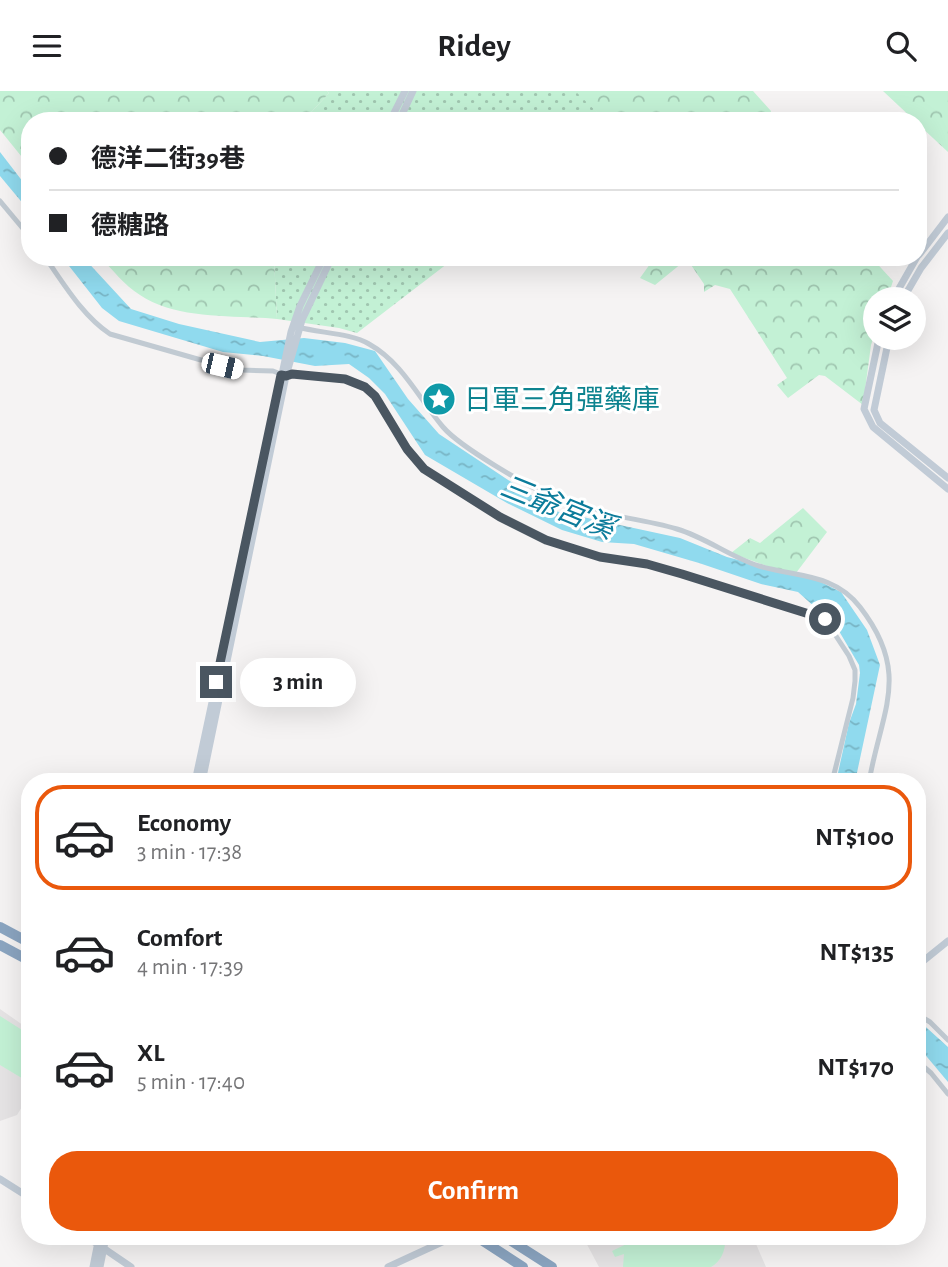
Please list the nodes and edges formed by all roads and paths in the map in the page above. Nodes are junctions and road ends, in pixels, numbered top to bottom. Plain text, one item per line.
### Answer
1 (405, 91) edge
2 (413, 91) edge
3 (394, 112) edge
4 (403, 112) edge
5 (0, 201) edge
6 (948, 217) edge
7 (21, 226) edge
8 (948, 233) edge
9 (927, 244) edge
10 (927, 260) edge
11 (51, 266) edge
12 (320, 266) edge
13 (327, 266) edge
14 (912, 266) edge
15 (923, 266) edge
16 (900, 287) edge
17 (910, 287) edge
18 (295, 330) junction
19 (876, 350) edge
20 (886, 350) edge
21 (284, 373) junction
22 (948, 478) edge
23 (948, 489) edge
24 (197, 773) edge
25 (204, 773) edge
26 (834, 773) edge
27 (870, 773) edge
28 (0, 927) edge
29 (21, 938) edge
30 (948, 941) edge
31 (0, 945) edge
32 (21, 956) edge
33 (926, 959) edge
34 (926, 1020) edge
35 (948, 1040) edge
36 (926, 1069) edge
37 (948, 1094) edge
38 (0, 1179) edge
39 (21, 1193) edge
40 (99, 1245) edge
41 (100, 1245) edge
42 (103, 1245) edge
43 (438, 1245) edge
44 (489, 1245) edge
45 (518, 1245) edge
46 (403, 1264) edge
47 (93, 1267) edge
48 (100, 1267) edge
49 (131, 1267) edge
50 (388, 1267) edge
51 (523, 1267) edge
52 (552, 1267) edge

1 - 3 street
2 - 4 street
5 - 7 street
6 - 9 street
8 - 10 street
11 - 21 street
12 - 18 street
13 - 18 street
14 - 16 street
15 - 17 street
18 - 21 street
18 - 27 street
19 - 23 street
20 - 22 street
21 - 24 street
21 - 25 street
21 - 26 street
28 - 29 highway
30 - 33 street
31 - 32 highway
34 - 35 street
36 - 37 street
38 - 39 street
40 - 47 street
41 - 48 street
42 - 49 street
43 - 46 street
44 - 51 highway
45 - 52 highway
46 - 50 street

